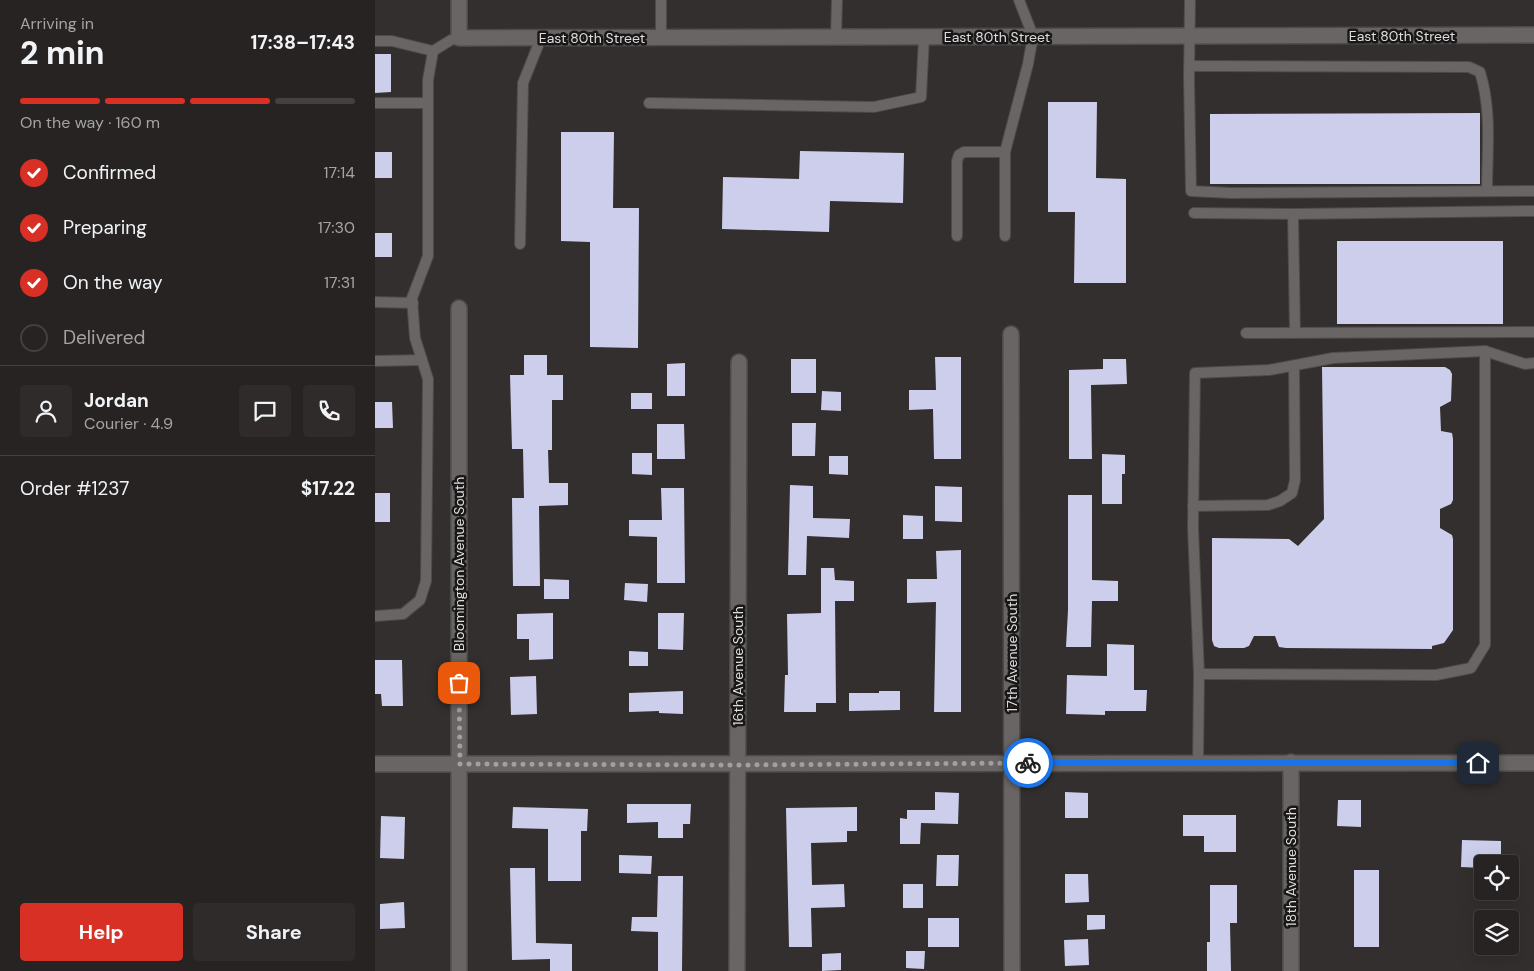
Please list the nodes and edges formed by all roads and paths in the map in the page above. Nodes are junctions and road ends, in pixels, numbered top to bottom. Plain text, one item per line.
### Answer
1 (459, 0) edge
2 (661, 0) edge
3 (837, 0) edge
4 (1019, 0) edge
5 (1190, 0) edge
6 (1534, 35) edge
7 (1033, 36) junction
8 (1189, 36) junction
9 (661, 37) junction
10 (836, 37) junction
11 (924, 37) junction
12 (459, 38) junction
13 (541, 38) junction
14 (375, 41) edge
15 (433, 51) junction
16 (1189, 66) junction
17 (375, 103) edge
18 (429, 103) junction
19 (649, 103) dead end
20 (1005, 152) junction
21 (1487, 190) junction
22 (1534, 191) edge
23 (1534, 211) edge
24 (1194, 213) dead end
25 (1293, 214) junction
26 (957, 236) dead end
27 (1005, 236) dead end
28 (520, 244) dead end
29 (375, 302) edge
30 (413, 303) junction
31 (459, 308) dead end
32 (1534, 332) edge
33 (1245, 333) dead end
34 (1295, 333) junction
35 (1011, 334) dead end
36 (1485, 351) junction
37 (422, 360) junction
38 (375, 361) edge
39 (739, 362) dead end
40 (1534, 363) edge
41 (1294, 366) junction
42 (1193, 506) junction
43 (375, 616) edge
44 (1199, 674) junction
45 (1198, 762) junction
46 (1291, 762) junction
47 (1534, 763) edge
48 (375, 764) edge
49 (460, 764) junction
50 (1012, 764) junction
51 (737, 765) junction
52 (459, 971) edge
53 (737, 971) edge
54 (1012, 971) edge
55 (1291, 971) edge

1 - 12 street
2 - 9 lane
3 - 10 lane
4 - 7 lane
5 - 8 lane
6 - 8 street, East 80th Street
7 - 8 street, East 80th Street
7 - 11 street, East 80th Street
7 - 20 lane
8 - 16 lane
9 - 10 street, East 80th Street
9 - 13 street, East 80th Street
10 - 11 street, East 80th Street
11 - 19 lane
12 - 13 street, East 80th Street
12 - 15 lane
13 - 28 lane
14 - 15 lane
15 - 18 lane
16 - 21 lane
16 - 21 lane
17 - 18 lane
18 - 30 lane
20 - 26 lane
20 - 27 lane
21 - 22 lane
23 - 25 lane
24 - 25 lane
25 - 34 lane
29 - 30 lane
30 - 37 lane
31 - 49 street, Bloomington Avenue South
32 - 34 lane
33 - 34 lane
35 - 50 street, 17th Avenue South
36 - 40 lane
36 - 41 lane
36 - 44 lane
37 - 38 lane
37 - 43 lane
39 - 51 street, 16th Avenue South
41 - 42 lane
41 - 42 lane
42 - 44 lane
44 - 45 lane
45 - 46 street
45 - 50 street
46 - 47 street
46 - 55 street, 18th Avenue South
48 - 49 street
49 - 51 street
49 - 52 street, Bloomington Avenue South
50 - 51 street
50 - 54 street, 17th Avenue South
51 - 53 street, 16th Avenue South

